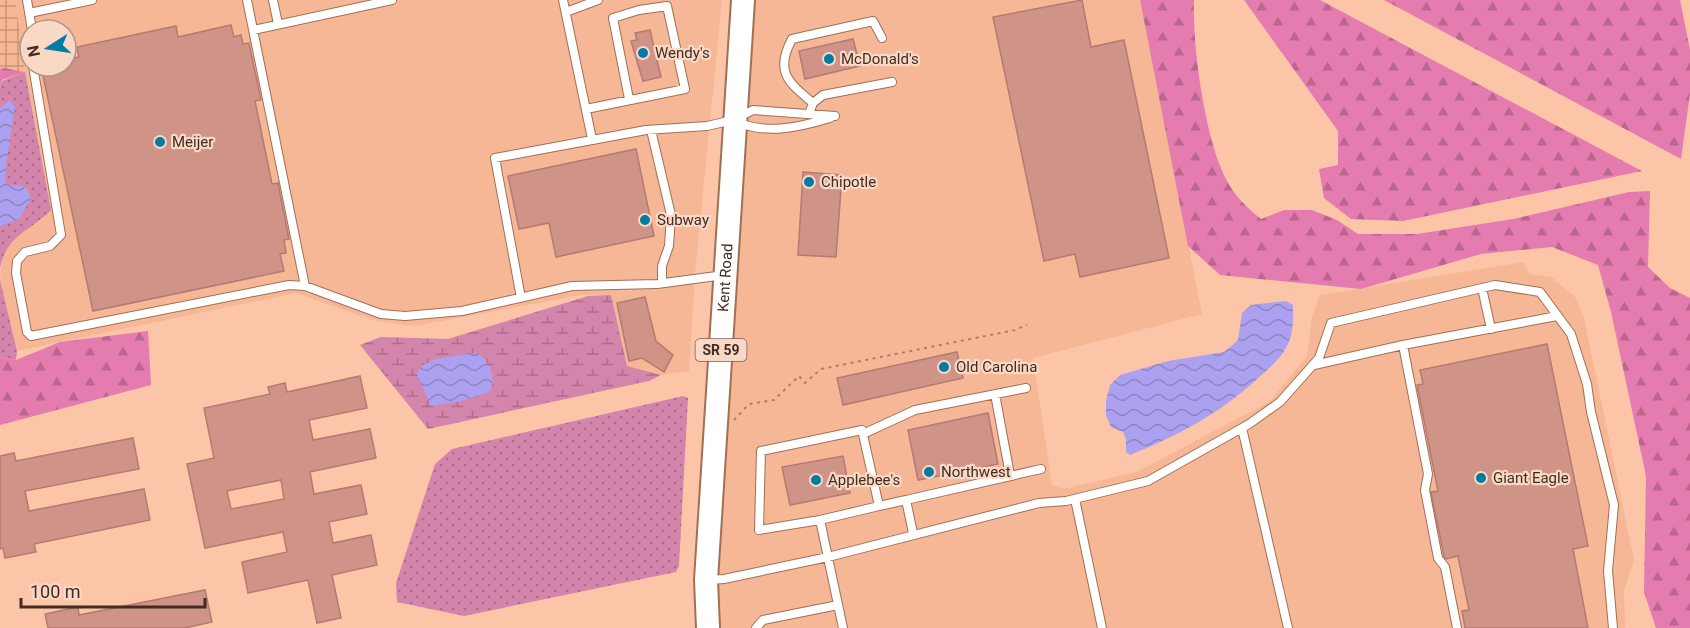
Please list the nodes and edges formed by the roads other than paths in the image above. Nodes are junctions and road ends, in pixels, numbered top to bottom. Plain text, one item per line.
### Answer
1 (27, 0) edge
2 (92, 0) edge
3 (247, 0) edge
4 (273, 0) edge
5 (392, 0) edge
6 (563, 0) edge
7 (598, 0) edge
8 (743, 0) edge
9 (566, 12) junction
10 (29, 13) junction
11 (30, 18) edge
12 (278, 24) junction
13 (253, 30) junction
14 (882, 38) dead end
15 (35, 78) edge
16 (892, 82) dead end
17 (628, 99) junction
18 (813, 103) junction
19 (586, 109) junction
20 (809, 114) junction
21 (733, 120) junction
22 (651, 130) junction
23 (592, 140) junction
24 (725, 275) junction
25 (662, 283) junction
26 (305, 286) junction
27 (1482, 288) junction
28 (522, 298) junction
29 (1557, 316) junction
30 (1491, 328) junction
31 (1403, 345) junction
32 (1313, 365) junction
33 (1026, 388) dead end
34 (995, 394) junction
35 (1242, 428) junction
36 (863, 434) junction
37 (1041, 469) dead end
38 (1010, 475) junction
39 (1076, 499) junction
40 (906, 500) junction
41 (879, 506) junction
42 (820, 520) junction
43 (913, 533) junction
44 (828, 557) junction
45 (706, 580) junction
46 (838, 605) junction
47 (708, 628) edge
48 (756, 628) edge
49 (843, 628) edge
50 (1102, 628) edge
51 (1288, 628) edge
52 (1457, 628) edge
53 (1613, 628) edge

1 - 10 lane
2 - 10 lane
3 - 13 lane
4 - 12 lane
5 - 12 lane
6 - 9 lane
7 - 9 lane
8 - 21 main road, Kent Road / SR 59
9 - 19 lane
10 - 11 lane
12 - 13 lane
13 - 26 lane
14 - 18 lane
15 - 26 lane
16 - 18 lane
17 - 17 lane
17 - 19 lane
18 - 20 lane
19 - 23 lane
20 - 21 lane
20 - 21 lane
21 - 22 lane
21 - 24 main road, Kent Road / SR 59
22 - 23 lane
22 - 25 lane
23 - 28 lane
24 - 25 lane
24 - 45 main road, Kent Road / SR 59
25 - 28 lane
26 - 28 lane
27 - 29 lane
27 - 30 lane
27 - 32 lane
29 - 30 lane
29 - 53 lane
30 - 31 lane
31 - 32 lane
31 - 52 lane
32 - 35 lane
33 - 34 lane
34 - 36 lane
34 - 38 lane
35 - 39 lane
35 - 51 lane
36 - 41 lane
36 - 42 lane
37 - 38 lane
38 - 40 lane
39 - 43 lane
39 - 50 lane
40 - 41 lane
40 - 43 lane
41 - 42 lane
42 - 44 lane
43 - 44 lane
44 - 45 lane
44 - 46 lane
45 - 47 main road, Kent Road / SR 59
46 - 48 lane
46 - 49 lane

